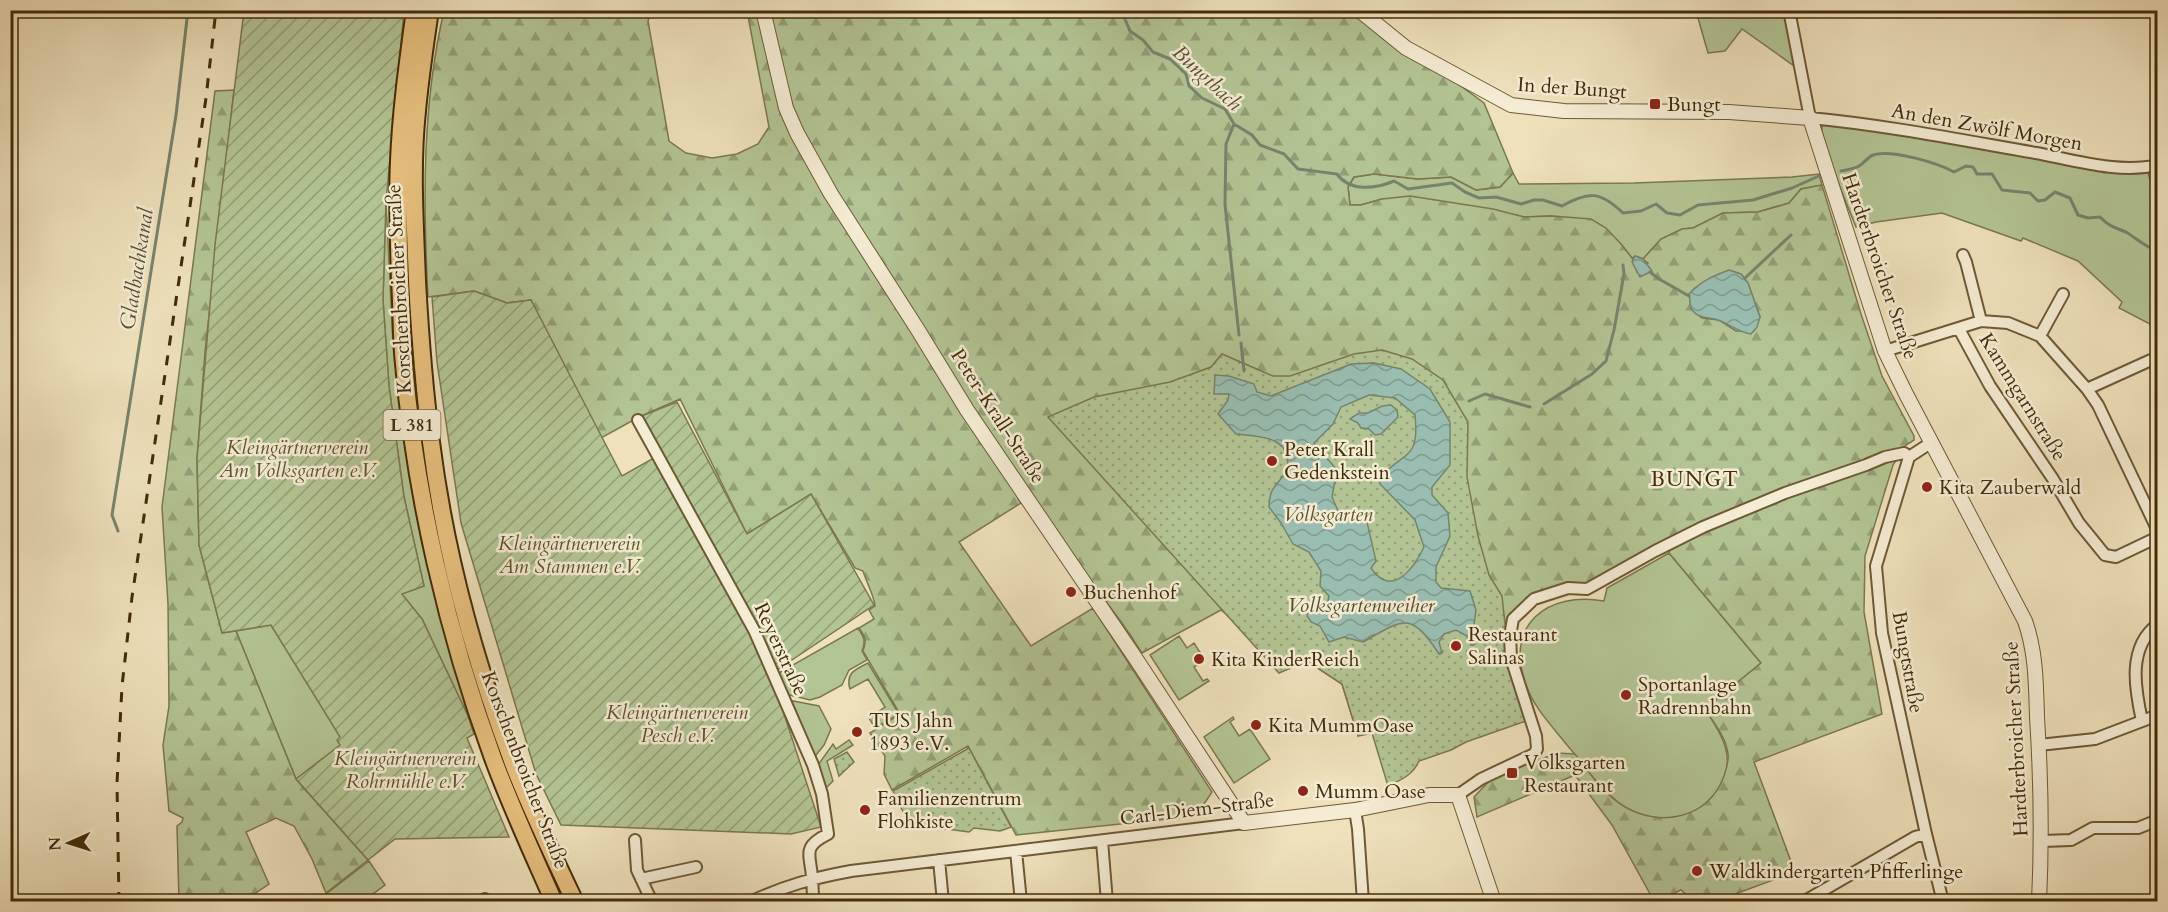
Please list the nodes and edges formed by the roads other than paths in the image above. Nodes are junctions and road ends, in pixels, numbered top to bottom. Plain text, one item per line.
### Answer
1 (415, 10) edge
2 (430, 10) edge
3 (763, 10) edge
4 (1359, 10) edge
5 (1790, 10) edge
6 (1810, 118) junction
7 (2157, 165) edge
8 (1963, 255) dead end
9 (2063, 294) dead end
10 (1981, 321) junction
11 (1959, 329) junction
12 (2040, 336) junction
13 (1886, 351) junction
14 (2151, 360) dead end
15 (2087, 389) junction
16 (638, 420) dead end
17 (1932, 442) junction
18 (1909, 457) junction
19 (2157, 531) edge
20 (2157, 537) edge
21 (2157, 624) edge
22 (2157, 715) edge
23 (2142, 721) junction
24 (2039, 745) junction
25 (1458, 795) junction
26 (1355, 810) junction
27 (2157, 820) edge
28 (1244, 823) junction
29 (1926, 834) junction
30 (635, 840) dead end
31 (1102, 841) junction
32 (2042, 841) junction
33 (1016, 851) junction
34 (939, 860) junction
35 (696, 867) dead end
36 (812, 878) junction
37 (641, 879) junction
38 (554, 902) edge
39 (574, 902) edge
40 (652, 902) edge
41 (750, 902) edge
42 (814, 902) edge
43 (943, 902) edge
44 (1021, 902) edge
45 (1107, 902) edge
46 (1364, 902) edge
47 (1494, 902) edge
48 (1803, 902) edge
49 (1943, 902) edge
50 (2038, 902) edge

1 - 38 main road, Korschenbroicher Straße / L 381
2 - 39 main road, Korschenbroicher Straße / L 381
3 - 28 street, Peter-Krall-Straße
4 - 6 street, In der Bungt
5 - 6 street
6 - 7 street, An den Zwölf Morgen
6 - 13 street, Hardterbroicher Straße
8 - 10 street
9 - 12 street
10 - 11 street
10 - 12 street
11 - 13 street
11 - 20 street, Kammgarnstraße
12 - 15 street
13 - 17 street, Hardterbroicher Straße
14 - 15 street
15 - 19 street
16 - 36 street, Reyerstraße
17 - 18 street
17 - 24 street, Hardterbroicher Straße
18 - 25 street
18 - 29 street, Bungtstraße
21 - 23 street
22 - 23 street
23 - 24 street
24 - 32 street, Hardterbroicher Straße
25 - 26 street, Carl-Diem-Straße
25 - 47 street
26 - 28 street, Carl-Diem-Straße
26 - 46 street
27 - 32 street
28 - 31 street, Carl-Diem-Straße
29 - 48 street
29 - 49 street, Bungtstraße
30 - 37 street
31 - 33 street, Carl-Diem-Straße
31 - 45 street
32 - 50 street, Hardterbroicher Straße
33 - 34 street, Carl-Diem-Straße
33 - 44 street
34 - 36 street, Carl-Diem-Straße
34 - 43 street
35 - 37 street
36 - 41 street, Carl-Diem-Straße
36 - 42 street, Reyerstraße
37 - 40 street

